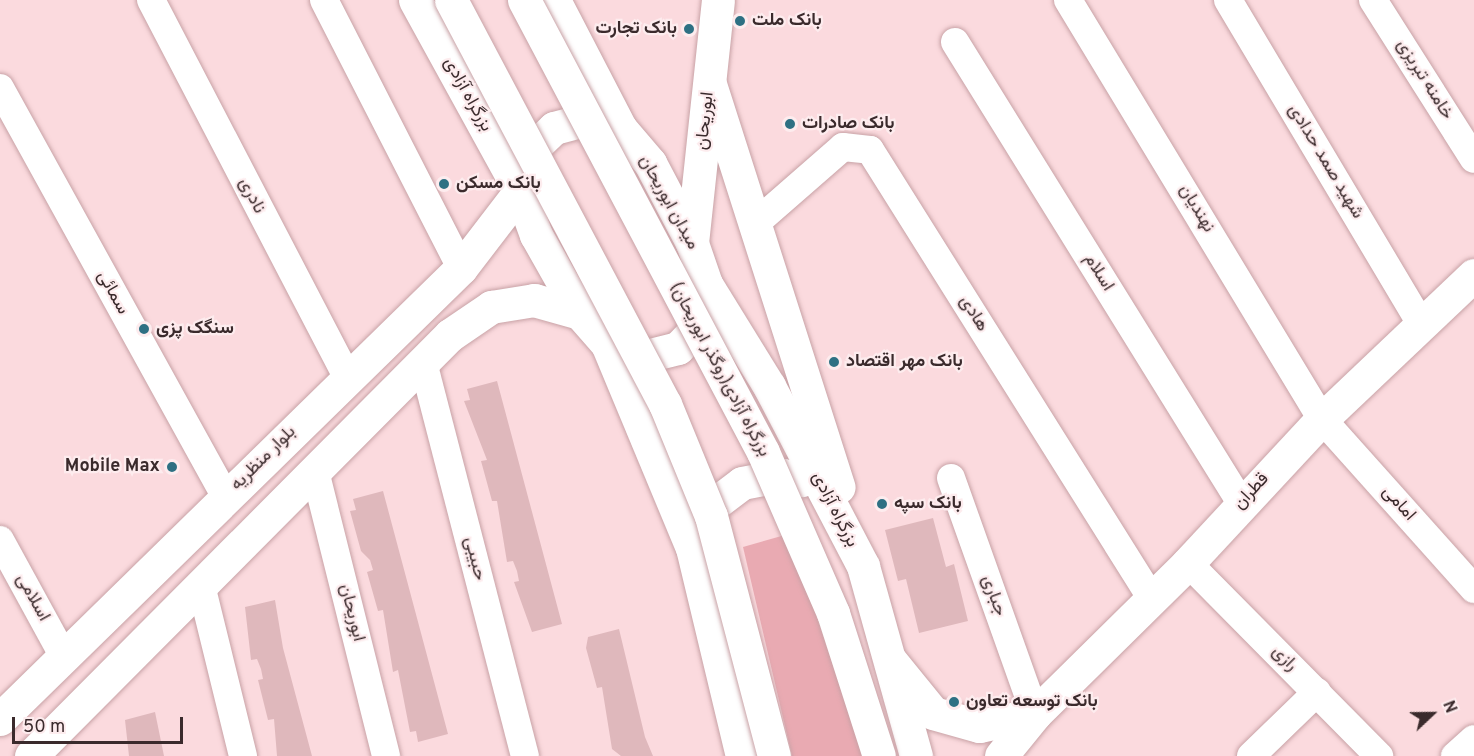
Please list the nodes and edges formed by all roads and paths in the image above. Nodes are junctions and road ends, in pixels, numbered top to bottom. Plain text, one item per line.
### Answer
1 (324, 0) edge
2 (415, 0) edge
3 (450, 0) edge
4 (524, 0) edge
5 (554, 0) edge
6 (718, 0) edge
7 (1068, 0) edge
8 (1228, 0) edge
9 (1373, 0) edge
10 (159, 4) edge
11 (955, 42) dead end
12 (710, 84) junction
13 (0, 88) edge
14 (621, 129) junction
15 (1474, 159) edge
16 (520, 191) junction
17 (757, 222) junction
18 (692, 243) junction
19 (461, 268) junction
20 (706, 284) junction
21 (1471, 285) edge
22 (580, 313) junction
23 (1421, 324) junction
24 (607, 344) junction
25 (423, 362) junction
26 (347, 377) junction
27 (1322, 419) junction
28 (315, 471) junction
29 (951, 478) dead end
30 (823, 486) junction
31 (226, 497) junction
32 (1241, 503) junction
33 (0, 540) edge
34 (692, 548) junction
35 (1188, 563) junction
36 (863, 566) junction
37 (201, 585) junction
38 (1474, 589) edge
39 (1152, 599) junction
40 (64, 657) junction
41 (890, 660) junction
42 (1317, 693) junction
43 (1035, 714) junction
44 (0, 719) edge
45 (1474, 739) edge
46 (31, 756) edge
47 (243, 756) edge
48 (386, 756) edge
49 (525, 756) edge
50 (742, 756) edge
51 (774, 756) edge
52 (879, 756) edge
53 (915, 756) edge
54 (1001, 756) edge
55 (1251, 756) edge
56 (1380, 756) edge
57 (1455, 756) edge

1 - 19 street
2 - 16 main road, بزرگراه آزادی
3 - 51 main road, bridge
4 - 52 main road, بزرگراه آزادی(روگذر ابوریحان), bridge
5 - 14 main road
6 - 12 main road, ابوریحان
7 - 27 street, نهندیان
8 - 23 street, شهید صمد حدادی
9 - 15 street, خامنه تبریزی
10 - 26 street, نادری
11 - 32 street, اسلام
12 - 17 main road
12 - 18 main road, ابوریحان
13 - 31 street, سمائی
14 - 16 main road
14 - 18 main road, میدان ابوریحان
16 - 19 main road, بلوار منظریه
16 - 22 main road
17 - 36 main road
17 - 39 street, هادی
18 - 20 main road, میدان ابوریحان
19 - 26 main road, بلوار منظریه
20 - 24 main road, میدان ابوریحان
20 - 30 main road, بزرگراه آزادی
21 - 23 main road, قطران
22 - 24 main road
22 - 25 main road
23 - 27 main road, قطران
24 - 34 main road
25 - 28 main road
25 - 49 street, حبیبی
26 - 31 main road, بلوار منظریه
27 - 32 main road, قطران
27 - 38 street, امامی
28 - 37 main road
28 - 48 street, ابوریحان
29 - 43 street, جباری
30 - 34 main road
30 - 36 main road, بزرگراه آزادی
31 - 40 main road, بلوار منظریه
32 - 35 main road, قطران
33 - 40 street, اسلامی
34 - 50 main road
35 - 39 main road, قطران
35 - 42 street, رازی
36 - 41 main road, بزرگراه آزادی
37 - 46 main road
37 - 47 street
39 - 43 main road, قطران
40 - 44 main road, بلوار منظریه
41 - 43 main road
41 - 53 main road, بزرگراه آزادی
42 - 55 street
42 - 56 street, رازی
43 - 54 main road, قطران
45 - 57 street

